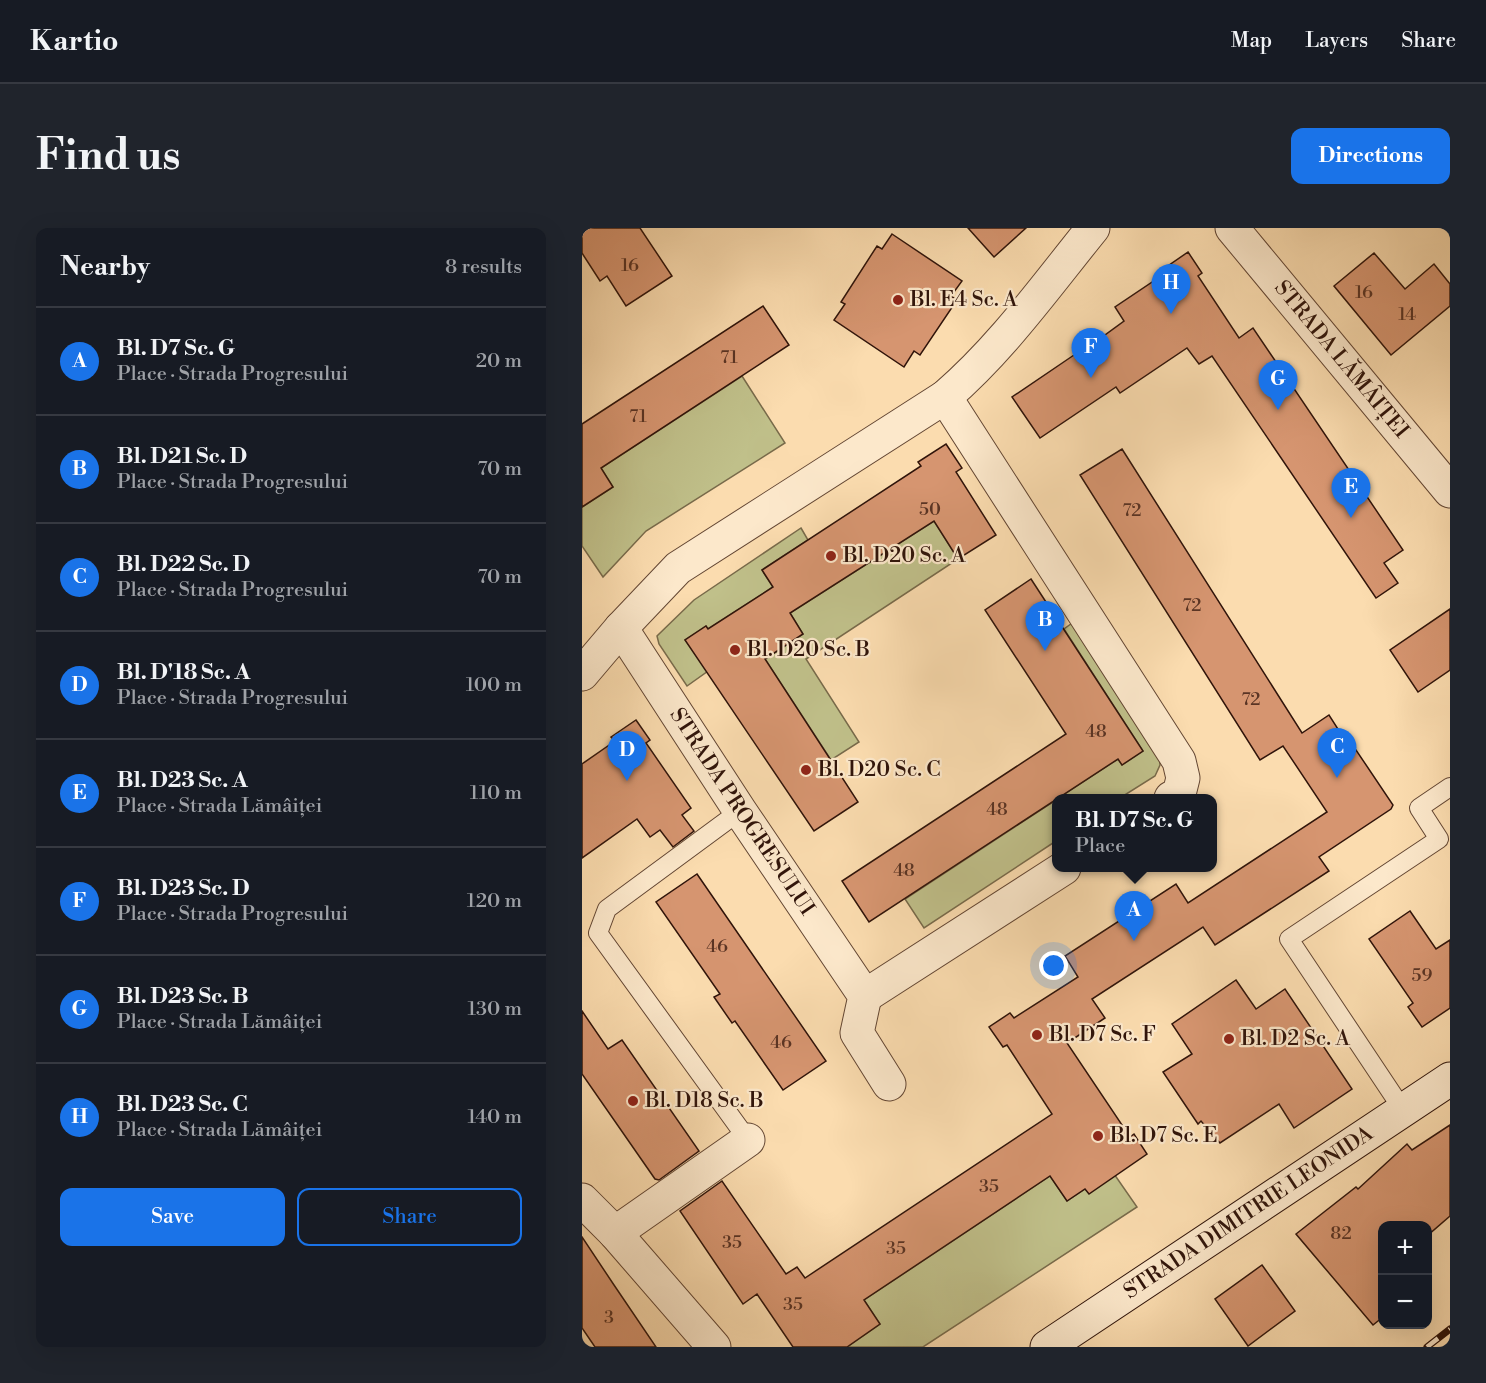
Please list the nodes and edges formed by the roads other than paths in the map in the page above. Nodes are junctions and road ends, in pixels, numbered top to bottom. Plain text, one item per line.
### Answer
1 (1094, 228) edge
2 (1232, 228) edge
3 (945, 397) junction
4 (1450, 491) edge
5 (621, 628) junction
6 (582, 674) edge
7 (1450, 787) edge
8 (1179, 794) edge
9 (740, 812) junction
10 (1056, 872) edge
11 (865, 996) junction
12 (1450, 1079) edge
13 (889, 1084) dead end
14 (1403, 1110) junction
15 (748, 1140) joint
16 (582, 1200) edge
17 (615, 1233) junction
18 (714, 1347) edge
19 (1047, 1347) edge

1 - 3 street
2 - 4 street, STRADA LĂMÂIȚEI
3 - 5 street
3 - 8 street
5 - 6 street
5 - 9 street, STRADA PROGRESULUI
7 - 14 lane
9 - 11 street, STRADA PROGRESULUI
9 - 15 lane
10 - 11 street
11 - 13 street
12 - 14 street, STRADA DIMITRIE LEONIDA
14 - 19 street, STRADA DIMITRIE LEONIDA
15 - 17 street
16 - 17 street
17 - 18 street

